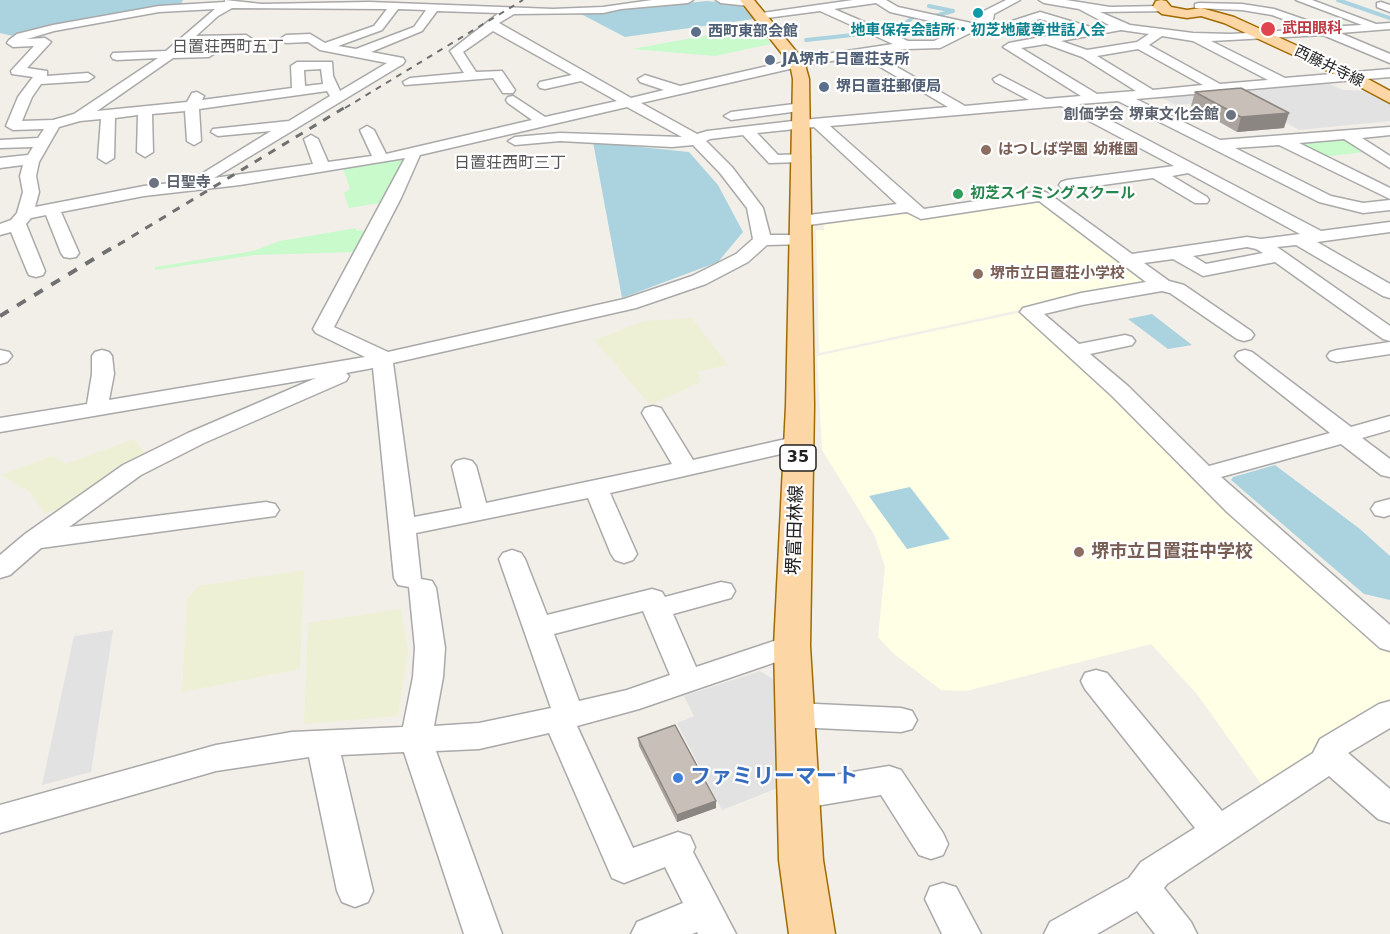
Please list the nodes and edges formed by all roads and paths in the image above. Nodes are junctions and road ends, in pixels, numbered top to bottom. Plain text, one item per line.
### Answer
1 (489, 0) edge
2 (688, 0) edge
3 (878, 0) edge
4 (1015, 0) edge
5 (1044, 0) edge
6 (1140, 0) edge
7 (1257, 0) edge
8 (1301, 0) edge
9 (230, 2) edge
10 (372, 2) edge
11 (288, 3) edge
12 (615, 3) edge
13 (356, 6) junction
14 (395, 6) junction
15 (1172, 6) edge
16 (434, 7) junction
17 (572, 7) edge
18 (1083, 7) junction
19 (1242, 7) junction
20 (477, 8) junction
21 (822, 8) junction
22 (514, 9) junction
23 (748, 9) edge
24 (1200, 9) junction
25 (343, 20) dead end
26 (1015, 22) dead end
27 (798, 23) dead end
28 (1122, 26) junction
29 (493, 27) junction
30 (974, 27) junction
31 (1386, 28) edge
32 (1093, 31) junction
33 (1326, 31) junction
34 (1159, 33) junction
35 (1262, 35) junction
36 (1193, 37) junction
37 (246, 39) dead end
38 (286, 39) dead end
39 (186, 40) junction
40 (1047, 40) junction
41 (6, 44) edge
42 (906, 45) junction
43 (1140, 45) junction
44 (324, 47) junction
45 (358, 53) junction
46 (1086, 54) junction
47 (117, 56) dead end
48 (207, 56) dead end
49 (166, 59) junction
50 (876, 59) dead end
51 (1390, 59) edge
52 (27, 60) junction
53 (9, 61) dead end
54 (798, 64) junction
55 (917, 68) dead end
56 (897, 71) junction
57 (1390, 73) edge
58 (585, 76) junction
59 (1351, 76) junction
60 (88, 77) dead end
61 (468, 77) junction
62 (645, 79) dead end
63 (1000, 79) dead end
64 (38, 80) junction
65 (1281, 81) junction
66 (410, 82) dead end
67 (545, 85) dead end
68 (1216, 87) junction
69 (299, 90) junction
70 (680, 91) junction
71 (334, 93) junction
72 (470, 93) dead end
73 (1149, 93) junction
74 (1119, 96) junction
75 (1093, 98) junction
76 (1390, 99) edge
77 (194, 101) junction
78 (1063, 101) junction
79 (627, 102) junction
80 (1044, 103) junction
81 (963, 110) junction
82 (145, 111) junction
83 (108, 114) junction
84 (730, 116) dead end
85 (79, 117) junction
86 (807, 118) junction
87 (15, 120) junction
88 (543, 122) junction
89 (0, 123) edge
90 (54, 124) junction
91 (296, 124) junction
92 (367, 130) dead end
93 (1390, 130) edge
94 (219, 132) dead end
95 (748, 132) junction
96 (1346, 134) junction
97 (311, 139) dead end
98 (697, 140) junction
99 (1281, 140) junction
100 (194, 141) dead end
101 (44, 142) junction
102 (0, 144) edge
103 (1218, 145) junction
104 (1159, 150) junction
105 (146, 152) dead end
106 (412, 155) junction
107 (802, 157) junction
108 (106, 158) dead end
109 (381, 159) junction
110 (0, 163) edge
111 (1390, 163) edge
112 (31, 166) junction
113 (322, 168) junction
114 (1193, 168) junction
115 (1156, 173) junction
116 (0, 176) edge
117 (191, 185) junction
118 (1068, 186) dead end
119 (1390, 194) edge
120 (1201, 200) dead end
121 (1390, 205) edge
122 (910, 207) junction
123 (51, 208) junction
124 (14, 223) edge
125 (1390, 227) edge
126 (1368, 230) junction
127 (801, 231) junction
128 (1318, 236) junction
129 (1299, 239) junction
130 (762, 240) junction
131 (1390, 242) edge
132 (1261, 244) junction
133 (1175, 252) junction
134 (70, 253) dead end
135 (1277, 256) junction
136 (1129, 260) junction
137 (36, 271) dead end
138 (1162, 285) junction
139 (1390, 292) edge
140 (1390, 335) edge
141 (1125, 341) dead end
142 (1390, 348) edge
143 (1074, 351) junction
144 (102, 356) dead end
145 (1337, 356) dead end
146 (377, 360) junction
147 (97, 406) junction
148 (653, 413) dead end
149 (1390, 423) edge
150 (0, 425) edge
151 (1346, 434) junction
152 (799, 443) junction
153 (464, 466) dead end
154 (687, 469) junction
155 (1390, 470) edge
156 (1206, 474) junction
157 (596, 489) junction
158 (266, 510) dead end
159 (476, 513) junction
160 (402, 528) junction
161 (34, 540) junction
162 (624, 554) dead end
163 (512, 559) dead end
164 (0, 569) edge
165 (721, 591) dead end
166 (656, 609) junction
167 (537, 628) junction
168 (1390, 641) edge
169 (792, 646) junction
170 (688, 681) junction
171 (1115, 695) dead end
172 (1390, 712) edge
173 (795, 715) junction
174 (563, 717) junction
175 (901, 720) dead end
176 (416, 739) junction
177 (322, 743) junction
178 (1329, 756) junction
179 (798, 795) junction
180 (1390, 809) edge
181 (0, 819) edge
182 (1218, 831) junction
183 (931, 844) dead end
184 (1142, 890) junction
185 (355, 891) dead end
186 (943, 899) dead end
187 (711, 923) edge
188 (482, 934) edge
189 (650, 934) edge
190 (812, 934) edge
191 (962, 934) edge
192 (1063, 934) edge
193 (1178, 934) edge

1 - 20 street
2 - 12 street
3 - 21 street
3 - 30 street
4 - 30 street
5 - 18 street
6 - 15 main road, 西藤井寺線
7 - 19 street
8 - 31 street
9 - 11 street
9 - 39 street
9 - 41 street
10 - 13 street
10 - 14 street
11 - 13 street
12 - 17 street
13 - 25 street
14 - 16 street
14 - 44 street
15 - 18 street
15 - 24 main road, 西藤井寺線
15 - 34 street
16 - 20 street
16 - 45 street
17 - 22 street
18 - 28 street
19 - 24 street
19 - 33 street
20 - 22 street
21 - 23 street
21 - 42 street
22 - 29 street
23 - 27 street
23 - 54 main road
24 - 35 main road, 西藤井寺線
26 - 32 street
28 - 32 street
28 - 34 street
29 - 58 street
29 - 61 street
30 - 42 street
31 - 33 street
32 - 40 street
33 - 35 street
33 - 51 street
34 - 36 street
34 - 43 street
35 - 36 street
35 - 59 main road, 西藤井寺線
36 - 65 street
37 - 39 street
38 - 44 street
39 - 49 street
40 - 46 street
40 - 75 street
41 - 52 street
42 - 54 street
43 - 46 street
43 - 68 street
44 - 45 street
45 - 71 street
46 - 73 street
47 - 49 street
48 - 49 street
49 - 85 street
50 - 56 street
52 - 53 street
52 - 64 street
54 - 70 street
54 - 86 main road, 堺富田林線 / 35
55 - 56 street
56 - 81 street
57 - 59 street
58 - 67 street
58 - 79 street
59 - 65 street
59 - 76 main road, 西藤井寺線
60 - 64 street
61 - 66 street
61 - 72 street
61 - 88 street
62 - 70 street
63 - 80 street
64 - 87 street
65 - 68 street
68 - 73 street
69 - 71 street
69 - 71 street
69 - 77 street
70 - 79 street
71 - 91 street
73 - 74 street
74 - 75 street
74 - 103 street
75 - 78 street
77 - 82 street
77 - 100 street
78 - 80 street
78 - 104 street
79 - 88 street
79 - 98 street
80 - 81 street
81 - 86 street
82 - 83 street
82 - 105 street
83 - 85 street
83 - 108 street
84 - 86 street
85 - 90 street
86 - 95 street
86 - 107 main road, 堺富田林線 / 35
86 - 122 street
87 - 89 street
87 - 90 street
88 - 106 street
90 - 101 street
91 - 94 street
91 - 117 street
92 - 109 street
93 - 96 street
95 - 98 street
95 - 107 street
96 - 99 street
96 - 111 street
97 - 113 street
98 - 106 street
98 - 130 street
99 - 103 street
99 - 119 street
101 - 102 street
101 - 112 street
103 - 104 street
103 - 121 street
104 - 114 street
106 - 109 street
106 - 146 street
107 - 127 main road, 堺富田林線 / 35
109 - 113 street
110 - 112 street
112 - 116 street
112 - 124 street
113 - 117 street
114 - 115 street
114 - 128 street
115 - 118 street
115 - 120 street
117 - 123 street
122 - 127 street
122 - 136 street
123 - 124 street
123 - 134 street
124 - 137 street
125 - 126 street
126 - 128 street
126 - 131 street
127 - 130 street
127 - 152 main road, 堺富田林線 / 35
128 - 129 street
129 - 132 street
129 - 139 street
130 - 146 street
132 - 133 street
132 - 135 street
133 - 135 street
133 - 136 street
135 - 140 street
136 - 138 street
138 - 143 street
138 - 151 street
141 - 143 street
142 - 145 street
143 - 156 street
144 - 147 street
146 - 147 street
146 - 160 street
146 - 161 street
147 - 150 street
148 - 154 street
149 - 151 street
151 - 155 street
151 - 156 street
152 - 154 street
152 - 169 main road, 堺富田林線 / 35
153 - 159 street
154 - 157 street
156 - 168 street
157 - 159 street
157 - 162 street
158 - 161 street
159 - 160 street
160 - 176 street
161 - 164 street
163 - 167 street
165 - 166 street
166 - 167 street
166 - 170 street
167 - 174 street
169 - 170 street
169 - 173 main road, 堺富田林線 / 35
170 - 174 street
171 - 182 street
172 - 178 street
173 - 175 street
173 - 179 main road, 堺富田林線 / 35
174 - 176 street
174 - 187 street
176 - 177 street
176 - 188 street
177 - 181 street
177 - 185 street
178 - 180 street
178 - 182 street
179 - 183 street
179 - 190 main road, 堺富田林線 / 35
182 - 184 street
184 - 192 street
184 - 193 street
186 - 191 street
187 - 189 street

